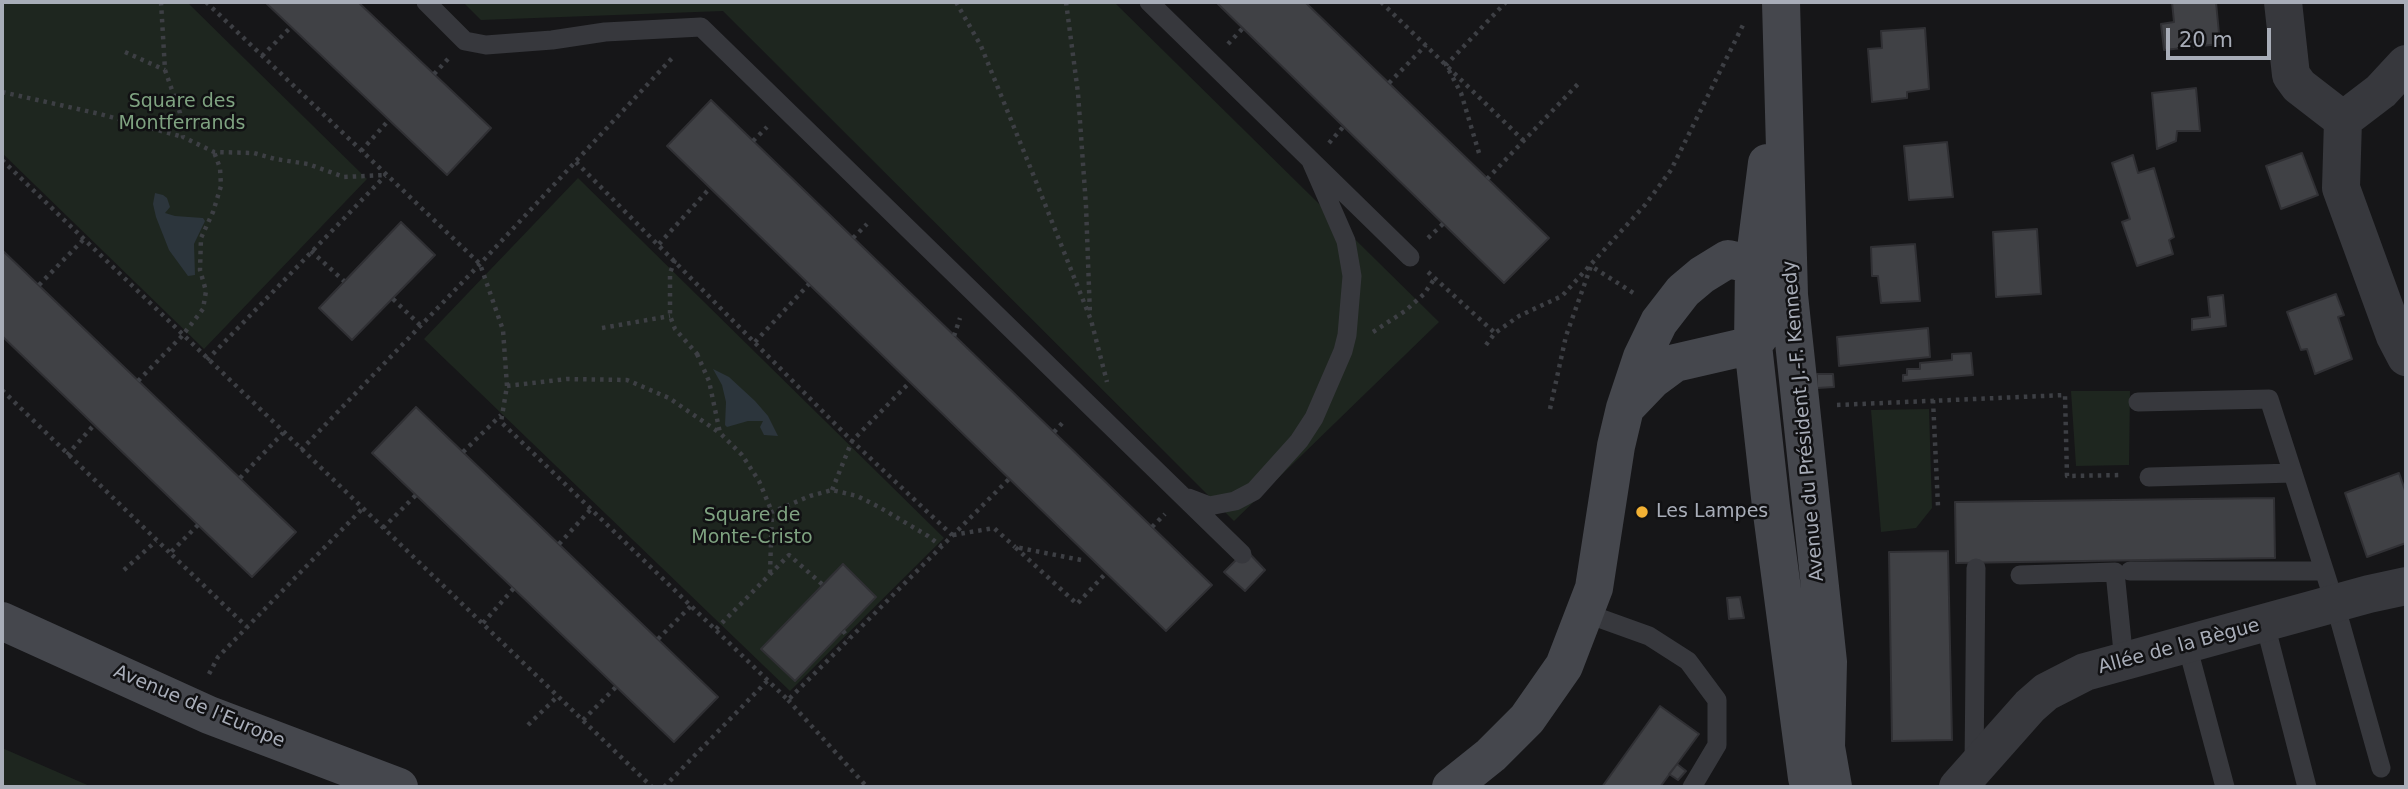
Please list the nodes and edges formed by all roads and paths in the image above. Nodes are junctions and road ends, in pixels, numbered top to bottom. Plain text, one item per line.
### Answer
1 (161, 2) edge
2 (206, 2) edge
3 (426, 2) edge
4 (956, 2) edge
5 (1066, 2) edge
6 (1149, 2) edge
7 (1381, 2) edge
8 (1506, 2) edge
9 (1781, 2) edge
10 (2283, 2) edge
11 (1746, 18) dead end
12 (291, 27) dead end
13 (701, 27) junction
14 (1426, 46) junction
15 (125, 52) dead end
16 (1782, 53) junction
17 (262, 56) junction
18 (2406, 64) edge
19 (1446, 65) junction
20 (164, 70) junction
21 (1389, 83) dead end
22 (1578, 84) dead end
23 (2, 92) edge
24 (389, 120) dead end
25 (2343, 120) junction
26 (183, 137) junction
27 (1524, 141) junction
28 (361, 151) junction
29 (214, 152) junction
30 (1479, 153) dead end
31 (2, 160) edge
32 (1311, 161) junction
33 (576, 162) junction
34 (386, 175) junction
35 (1487, 179) dead end
36 (710, 188) dead end
37 (83, 240) junction
38 (659, 244) junction
39 (311, 251) junction
40 (1410, 257) joint
41 (675, 260) junction
42 (480, 264) junction
43 (1754, 265) junction
44 (1591, 266) junction
45 (1435, 278) junction
46 (344, 281) dead end
47 (809, 284) dead end
48 (39, 285) dead end
49 (1635, 294) dead end
50 (1789, 295) junction
51 (393, 299) dead end
52 (670, 316) junction
53 (1091, 320) junction
54 (421, 326) junction
55 (601, 328) dead end
56 (1495, 333) junction
57 (182, 335) junction
58 (755, 342) junction
59 (1486, 345) dead end
60 (1753, 345) junction
61 (1344, 347) junction
62 (2406, 357) edge
63 (207, 360) junction
64 (138, 381) dead end
65 (910, 382) dead end
66 (507, 386) junction
67 (2, 390) edge
68 (1933, 400) junction
69 (2138, 402) dead end
70 (1828, 405) dead end
71 (1625, 408) junction
72 (1550, 410) dead end
73 (502, 414) junction
74 (94, 425) dead end
75 (283, 433) junction
76 (720, 433) junction
77 (1120, 434) junction
78 (852, 441) junction
79 (301, 450) junction
80 (463, 452) dead end
81 (67, 455) junction
82 (2292, 473) junction
83 (2141, 476) joint
84 (240, 478) dead end
85 (1009, 479) dead end
86 (832, 490) junction
87 (416, 495) dead end
88 (1183, 496) junction
89 (1938, 506) dead end
90 (362, 509) junction
91 (591, 509) junction
92 (772, 512) junction
93 (198, 525) dead end
94 (383, 528) junction
95 (952, 536) junction
96 (156, 541) junction
97 (559, 544) dead end
98 (941, 546) junction
99 (1015, 547) junction
100 (170, 554) junction
101 (1242, 554) dead end
102 (1081, 560) dead end
103 (1976, 568) dead end
104 (124, 570) dead end
105 (2130, 571) dead end
106 (770, 573) junction
107 (1106, 573) dead end
108 (2020, 575) dead end
109 (822, 585) dead end
110 (2406, 586) edge
111 (514, 588) dead end
112 (2330, 588) junction
113 (691, 606) junction
114 (1585, 613) junction
115 (2, 621) edge
116 (483, 624) junction
117 (2264, 624) junction
118 (247, 627) junction
119 (716, 629) junction
120 (843, 631) dead end
121 (849, 638) junction
122 (658, 639) dead end
123 (2187, 645) junction
124 (218, 657) dead end
125 (2124, 662) junction
126 (768, 680) junction
127 (616, 687) dead end
128 (558, 696) junction
129 (788, 700) junction
130 (583, 720) junction
131 (528, 725) dead end
132 (2381, 768) dead end
133 (1971, 773) edge
134 (399, 787) edge
135 (652, 787) edge
136 (664, 787) edge
137 (867, 787) edge
138 (1453, 787) edge
139 (1692, 787) edge
140 (1808, 787) edge
141 (1833, 787) edge
142 (2225, 787) edge
143 (2307, 787) edge

1 - 20 path
2 - 17 path
3 - 13 lane
4 - 53 path
5 - 53 path
6 - 32 lane
7 - 14 path
8 - 19 path
9 - 16 main road, Avenue du Président J.-F. Kennedy
10 - 25 street
11 - 44 path
12 - 17 path
13 - 33 path
13 - 77 lane
14 - 19 path
14 - 21 path
15 - 20 path
16 - 43 main road, Avenue du Président J.-F. Kennedy
16 - 50 main road, Avenue du Président J.-F. Kennedy
17 - 28 path
18 - 25 street
19 - 27 path
19 - 30 path
20 - 26 path
22 - 27 path
23 - 26 path
24 - 28 path
25 - 62 street
26 - 29 path
27 - 35 path
28 - 34 path
29 - 34 path
29 - 57 path
31 - 37 path
32 - 40 lane
32 - 61 lane
33 - 38 path
33 - 42 path
34 - 39 path
34 - 42 path
36 - 38 path
37 - 48 path
37 - 57 path
38 - 41 path
39 - 46 path
39 - 63 path
40 - 45 path
41 - 52 path
41 - 58 path
42 - 54 path
42 - 66 path
43 - 50 main road
43 - 60 main road, Avenue du Président J.-F. Kennedy
43 - 71 main road
44 - 49 path
44 - 56 path
44 - 72 path
45 - 56 path
45 - 61 path
47 - 58 path
50 - 60 main road
50 - 141 main road, Avenue du Président J.-F. Kennedy
51 - 54 path
52 - 55 path
52 - 76 path
53 - 77 path
54 - 79 path
56 - 59 path
57 - 63 path
57 - 64 path
58 - 78 path
60 - 71 main road
60 - 140 main road, Avenue du Président J.-F. Kennedy
61 - 88 lane
63 - 75 path
65 - 78 path
66 - 73 path
66 - 76 path
67 - 81 path
68 - 70 path
68 - 83 path
68 - 89 path
69 - 82 lane
71 - 114 main road
73 - 80 path
73 - 91 path
74 - 81 path
75 - 79 path
75 - 84 path
76 - 92 path
77 - 88 lane
78 - 86 path
78 - 95 path
79 - 90 path
81 - 96 path
82 - 83 lane
82 - 112 lane
85 - 95 path
86 - 92 path
86 - 98 path
87 - 94 path
88 - 101 lane
90 - 94 path
90 - 118 path
91 - 97 path
91 - 113 path
92 - 106 path
93 - 100 path
94 - 116 path
95 - 98 path
95 - 99 path
96 - 100 path
96 - 104 path
98 - 121 path
99 - 102 path
99 - 107 path
100 - 118 path
103 - 133 lane
105 - 112 lane
106 - 109 path
106 - 119 path
108 - 125 lane
110 - 112 street, Allée de la Bègue
111 - 116 path
112 - 117 street, Allée de la Bègue
112 - 132 lane
113 - 119 path
113 - 122 path
114 - 138 main road
114 - 139 lane
115 - 134 main road, Avenue de l'Europe
116 - 128 path
117 - 123 street, Allée de la Bègue
117 - 143 lane
118 - 124 path
119 - 126 path
120 - 121 path
121 - 129 path
123 - 125 street, Allée de la Bègue
123 - 142 lane
125 - 133 street, Allée de la Bègue
126 - 129 path
126 - 136 path
127 - 130 path
128 - 130 path
128 - 131 path
129 - 137 path
130 - 135 path

